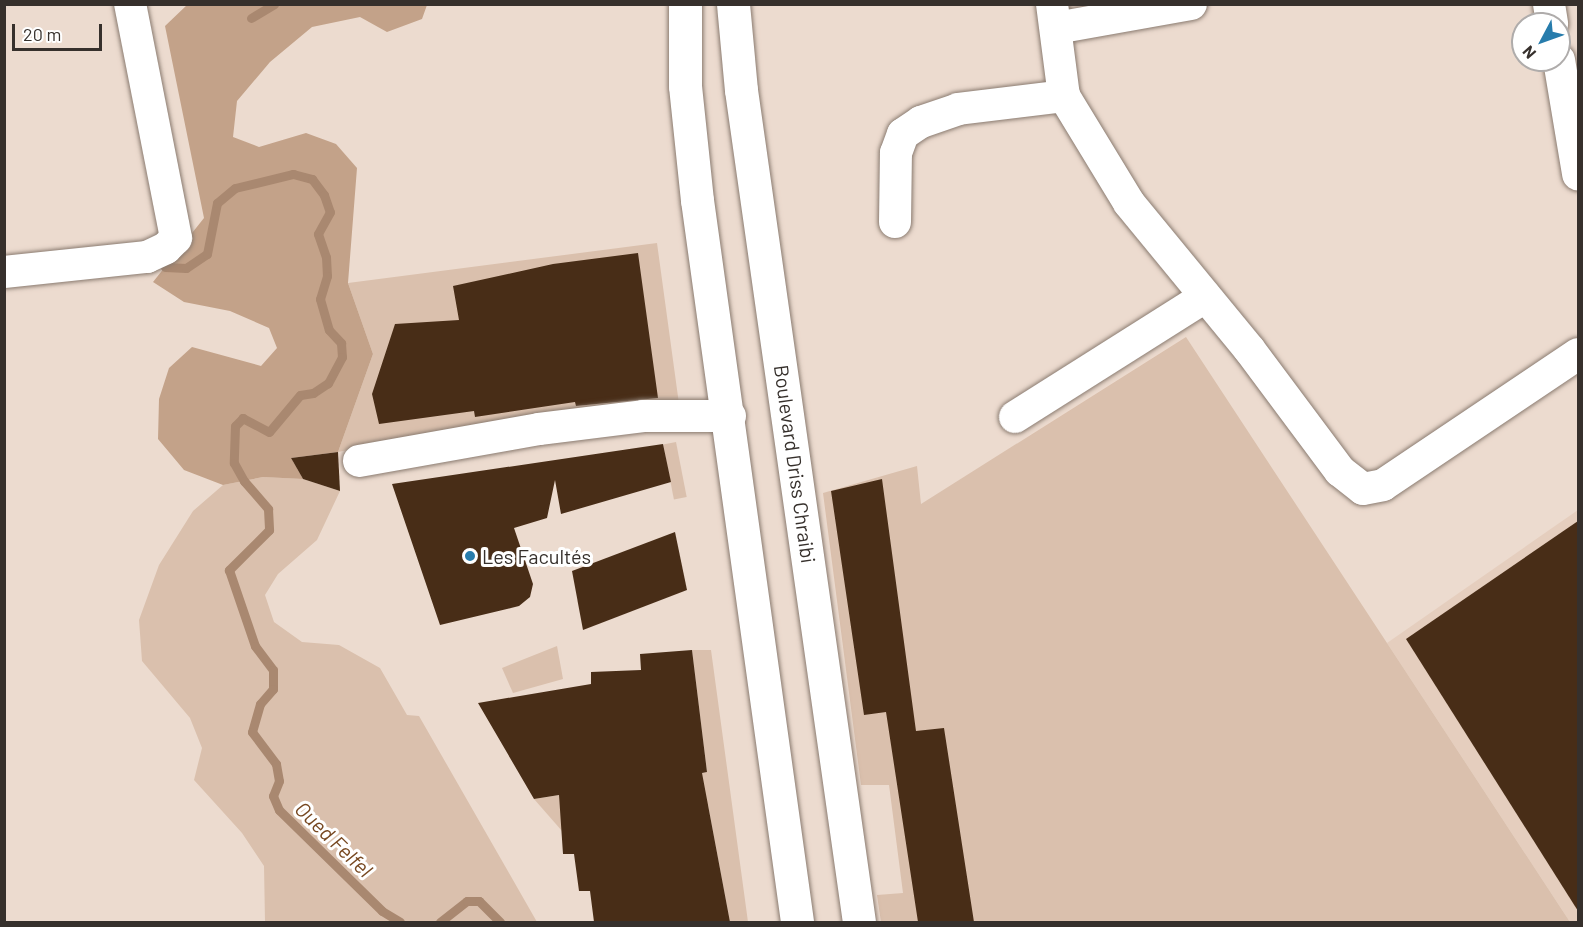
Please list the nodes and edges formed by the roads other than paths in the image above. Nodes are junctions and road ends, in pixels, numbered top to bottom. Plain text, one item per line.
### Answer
1 (130, 4) edge
2 (685, 4) edge
3 (733, 4) edge
4 (1191, 4) edge
5 (1054, 16) edge
6 (1561, 72) edge
7 (1064, 96) junction
8 (1578, 174) edge
9 (895, 222) dead end
10 (4, 272) edge
11 (1205, 297) junction
12 (1578, 354) edge
13 (730, 416) junction
14 (1015, 417) dead end
15 (359, 461) dead end
16 (797, 922) edge
17 (859, 922) edge

1 - 10 street
2 - 13 main road
3 - 17 main road, Boulevard Driss Chraibi
4 - 5 street
5 - 7 street
6 - 8 street
7 - 9 street
7 - 11 street
11 - 12 street
11 - 14 street
13 - 15 street
13 - 16 main road

